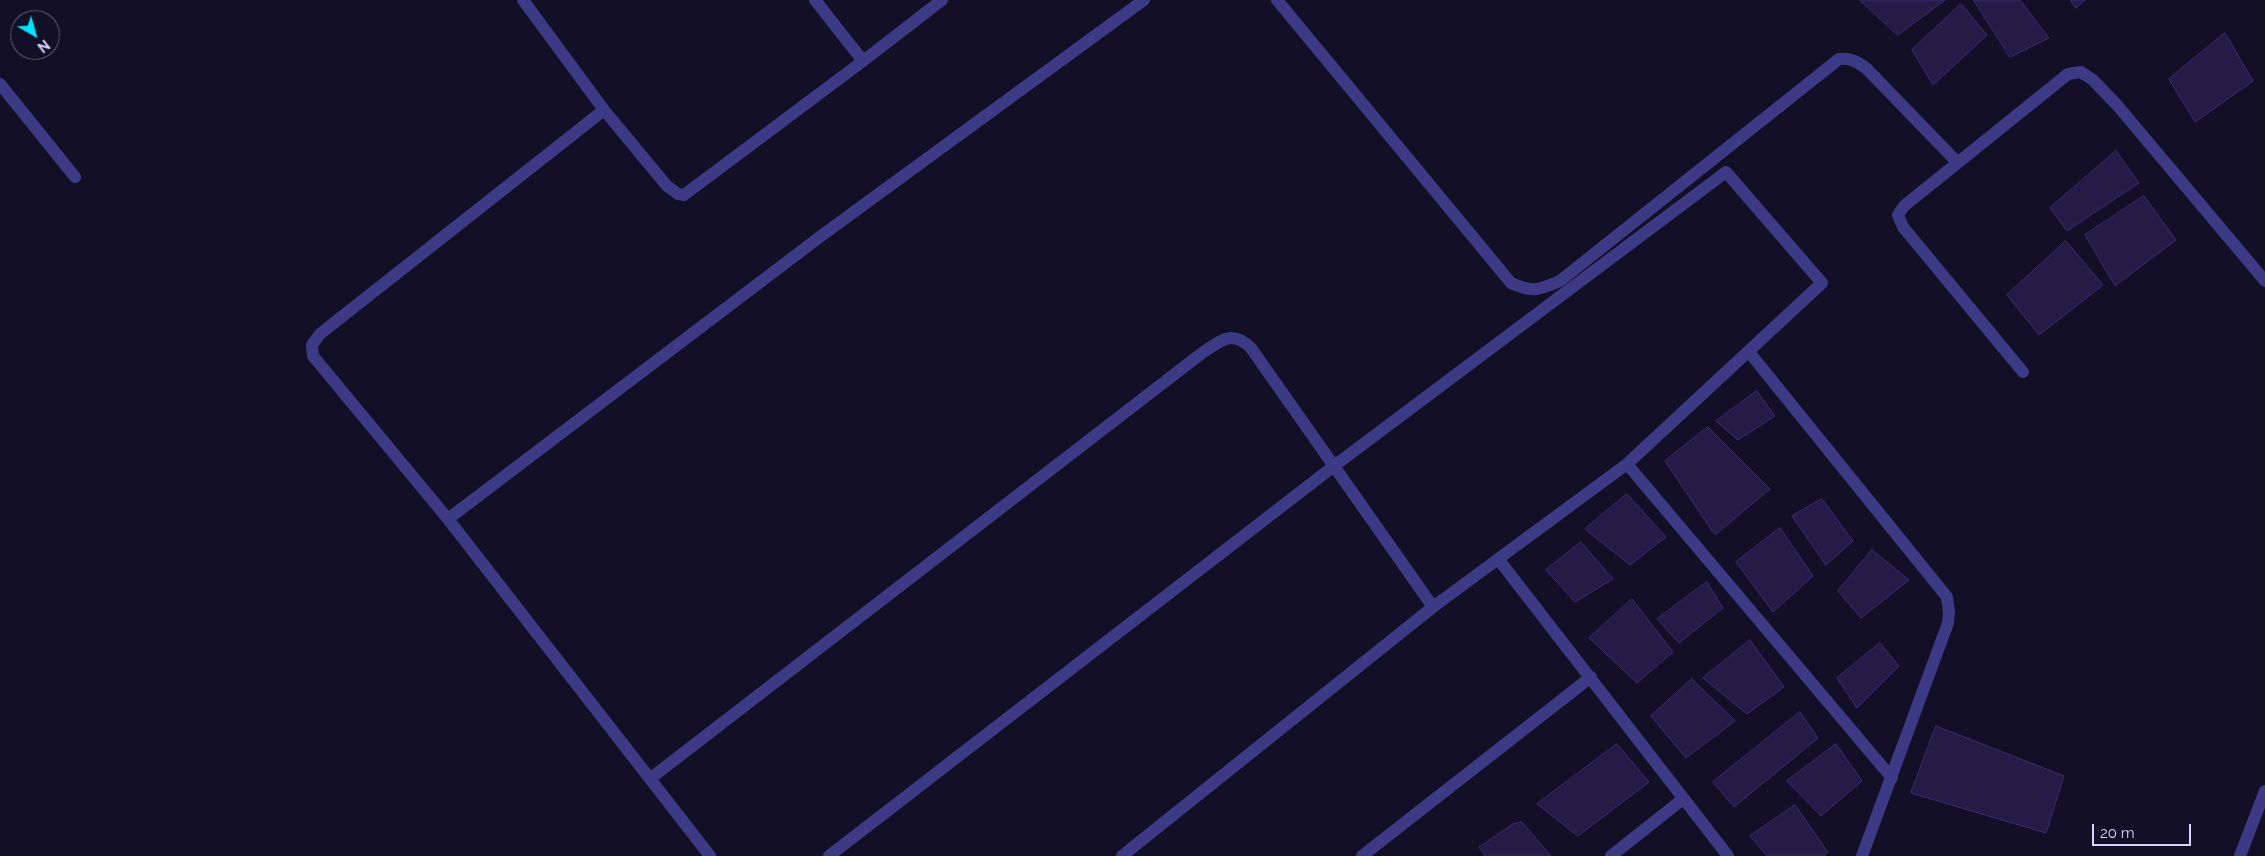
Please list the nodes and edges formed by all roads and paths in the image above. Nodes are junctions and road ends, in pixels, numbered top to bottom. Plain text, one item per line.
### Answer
1 (523, 0) edge
2 (815, 0) edge
3 (942, 0) edge
4 (1144, 0) edge
5 (1277, 0) edge
6 (863, 62) junction
7 (0, 84) edge
8 (604, 110) junction
9 (1957, 162) junction
10 (75, 177) dead end
11 (2265, 281) edge
12 (1749, 352) junction
13 (2023, 372) dead end
14 (1627, 464) junction
15 (1334, 466) junction
16 (448, 519) junction
17 (1499, 560) junction
18 (1432, 608) junction
19 (1591, 677) junction
20 (651, 778) junction
21 (1892, 778) junction
22 (2265, 792) edge
23 (1683, 799) junction
24 (710, 856) edge
25 (829, 856) edge
26 (1122, 856) edge
27 (1362, 856) edge
28 (1611, 856) edge
29 (1728, 856) edge
30 (1862, 856) edge
31 (2240, 856) edge

1 - 8 street
2 - 6 street
3 - 6 street
4 - 16 street
5 - 9 street
6 - 8 street
7 - 10 street
8 - 16 street
9 - 11 street
9 - 13 street
12 - 14 street
12 - 15 street
12 - 21 street
14 - 17 street
14 - 21 street
15 - 18 street
15 - 20 street
15 - 25 street
16 - 20 street
17 - 18 street
17 - 19 street
18 - 26 street
19 - 23 street
19 - 27 street
20 - 24 street
21 - 30 street
22 - 31 street
23 - 28 street
23 - 29 street

